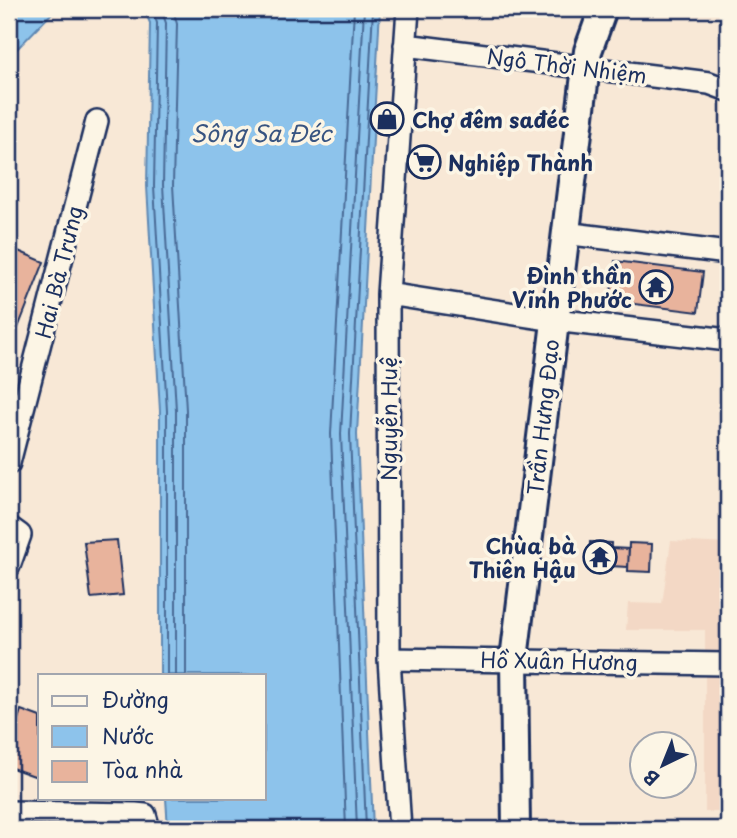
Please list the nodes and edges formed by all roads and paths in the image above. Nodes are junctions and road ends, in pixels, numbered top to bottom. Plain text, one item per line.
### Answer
1 (408, 9) edge
2 (603, 9) edge
3 (405, 45) junction
4 (586, 68) junction
5 (728, 90) edge
6 (97, 121) dead end
7 (564, 233) junction
8 (728, 253) edge
9 (388, 294) junction
10 (553, 320) junction
11 (728, 340) edge
12 (9, 463) edge
13 (9, 527) edge
14 (9, 566) edge
15 (389, 659) junction
16 (514, 659) junction
17 (728, 664) edge
18 (9, 811) edge
19 (147, 822) edge
20 (400, 829) edge
21 (516, 829) edge

1 - 3 street, Nguyễn Huệ
2 - 4 main road, Trần Hưng Đạo
3 - 4 street, Ngô Thời Nhiệm
3 - 9 street, Nguyễn Huệ
4 - 5 street, Ngô Thời Nhiệm
4 - 7 main road, Trần Hưng Đạo
6 - 12 street, Hai Bà Trưng
7 - 8 street
7 - 10 main road, Trần Hưng Đạo
9 - 10 street
9 - 15 street, Nguyễn Huệ
10 - 11 street
10 - 16 main road, Trần Hưng Đạo
13 - 14 street
15 - 16 street, Hồ Xuân Hương
15 - 20 street, Nguyễn Huệ
16 - 17 street, Hồ Xuân Hương
16 - 21 main road, Trần Hưng Đạo
18 - 19 street

